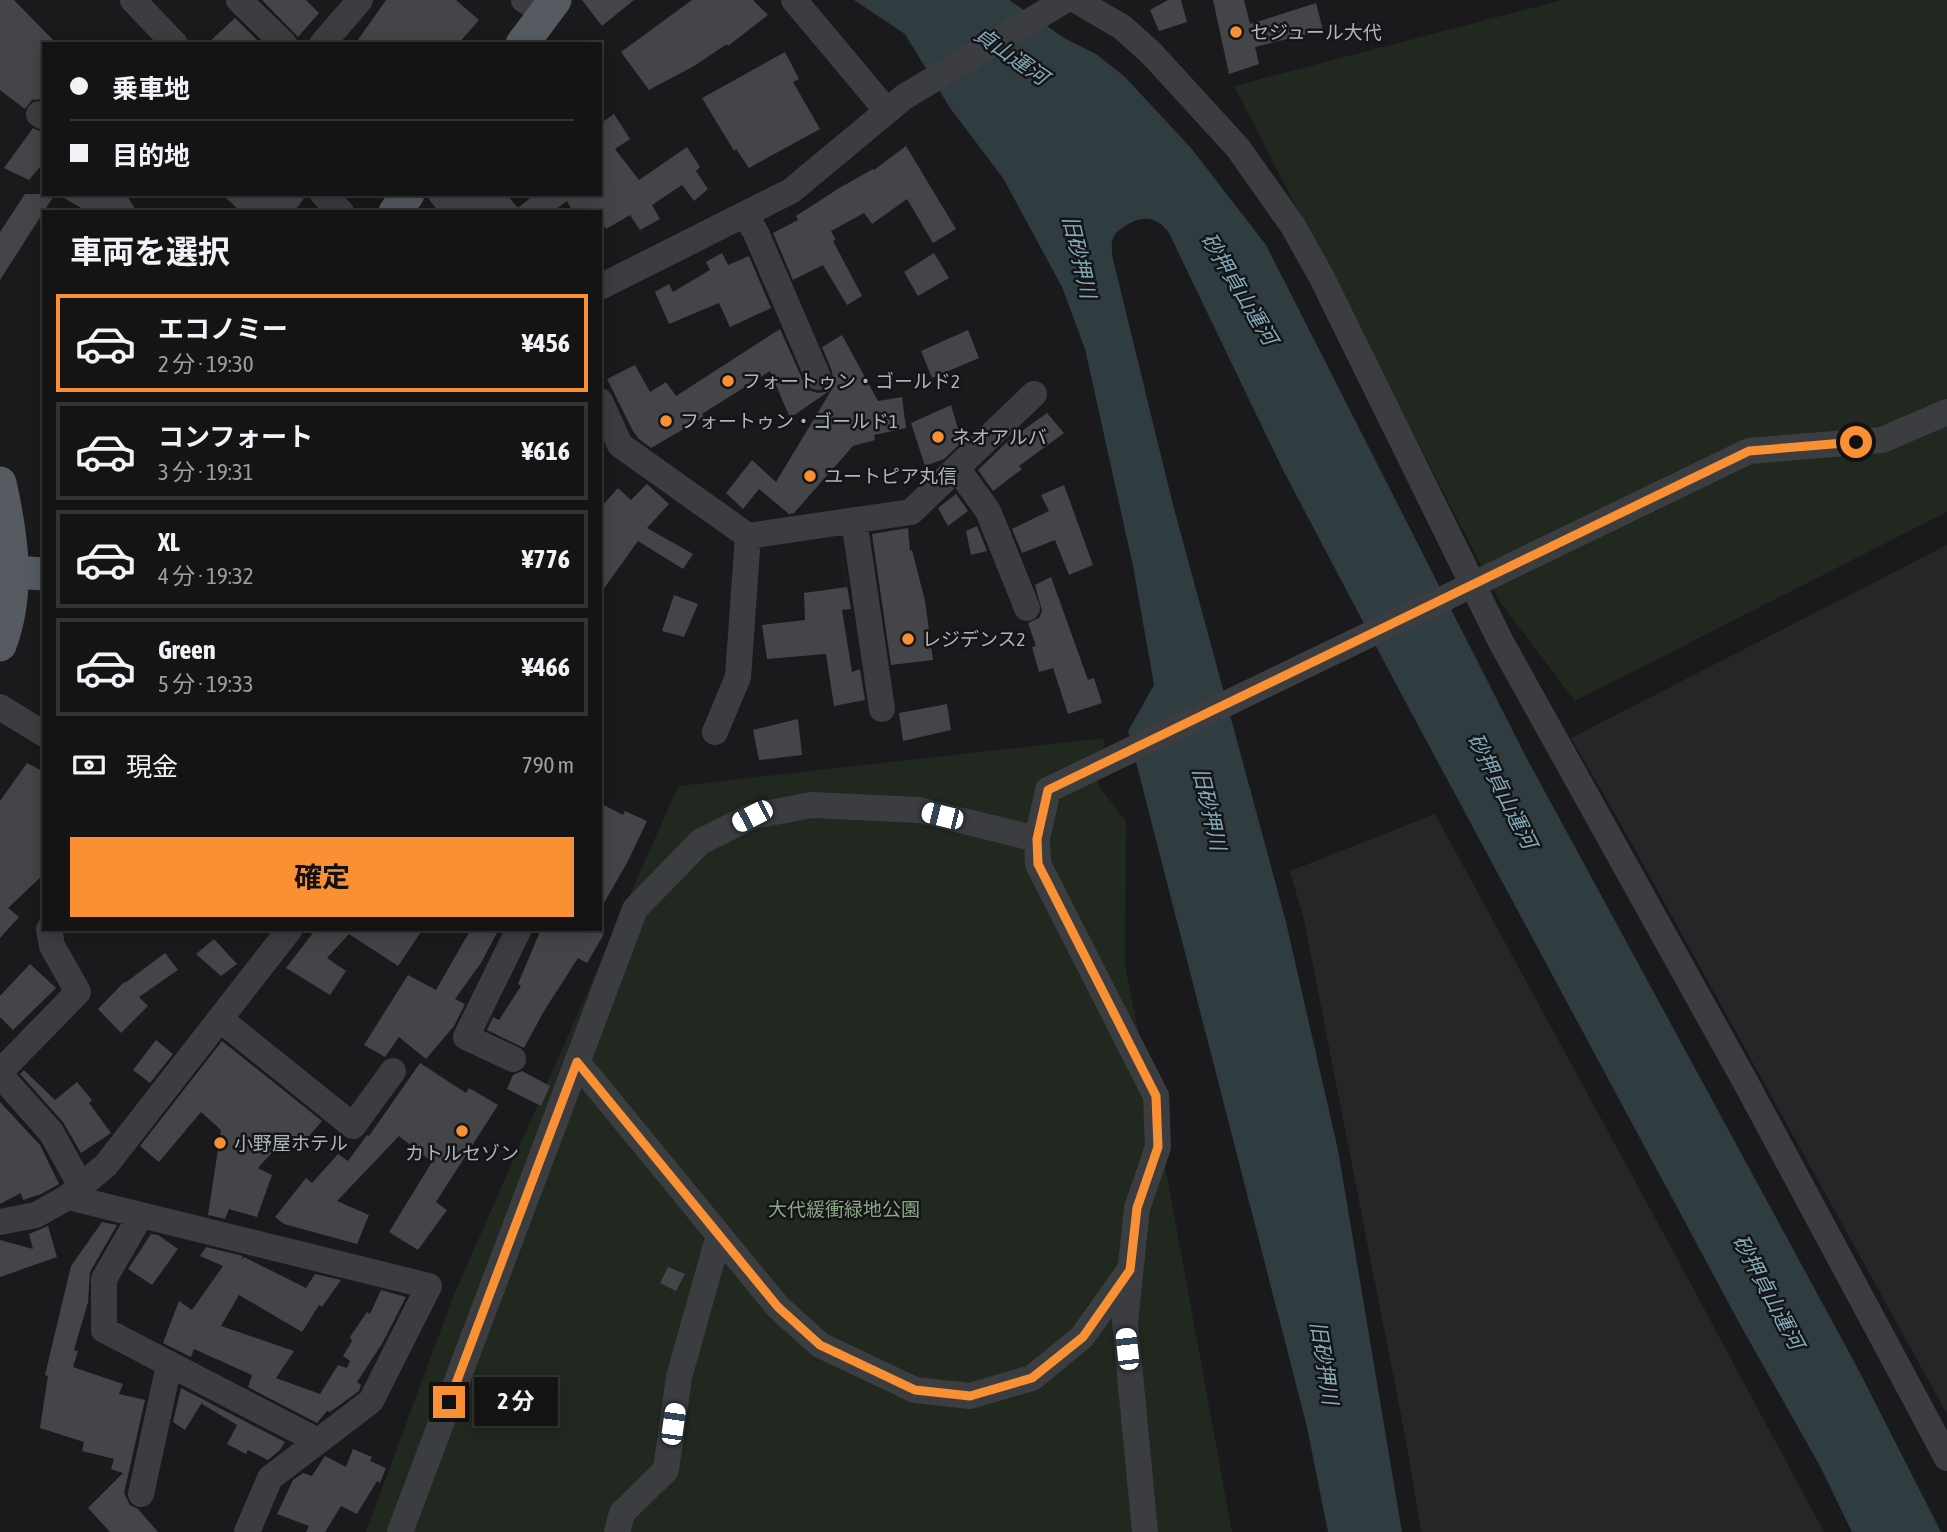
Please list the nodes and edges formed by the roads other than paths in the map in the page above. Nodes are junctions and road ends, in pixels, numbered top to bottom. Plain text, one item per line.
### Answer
1 (133, 0) edge
2 (239, 0) edge
3 (794, 0) edge
4 (1065, 0) edge
5 (1076, 0) edge
6 (357, 1) edge
7 (541, 4) edge
8 (173, 42) edge
9 (282, 42) edge
10 (324, 42) edge
11 (523, 42) edge
12 (895, 104) junction
13 (325, 196) edge
14 (339, 210) edge
15 (745, 214) junction
16 (602, 286) edge
17 (818, 377) dead end
18 (1034, 394) dead end
19 (602, 405) edge
20 (1947, 412) edge
21 (957, 468) junction
22 (0, 483) edge
23 (854, 520) junction
24 (748, 536) junction
25 (19, 572) edge
26 (1027, 608) dead end
27 (0, 645) edge
28 (0, 707) edge
29 (882, 709) dead end
30 (715, 732) dead end
31 (42, 733) edge
32 (1037, 839) junction
33 (49, 931) edge
34 (288, 931) edge
35 (518, 931) edge
36 (220, 1019) junction
37 (513, 1059) dead end
38 (577, 1062) junction
39 (393, 1071) dead end
40 (0, 1073) edge
41 (74, 1192) junction
42 (141, 1215) junction
43 (0, 1222) edge
44 (719, 1236) junction
45 (1130, 1270) junction
46 (169, 1365) junction
47 (318, 1441) junction
48 (1947, 1458) edge
49 (141, 1494) dead end
50 (247, 1532) edge
51 (400, 1532) edge
52 (617, 1532) edge
53 (1145, 1532) edge

1 - 8 street
2 - 9 street
3 - 12 street
4 - 12 street
5 - 48 street
6 - 10 street
7 - 11 main road
12 - 15 street
13 - 14 street
15 - 16 street
15 - 17 street
18 - 21 street
19 - 24 street
20 - 32 street
21 - 23 street
21 - 26 street
22 - 25 main road
23 - 24 street
23 - 29 street
24 - 30 street
25 - 27 main road
28 - 31 street
32 - 38 street
32 - 45 street
33 - 40 street
34 - 36 street
35 - 37 street
36 - 39 street
36 - 41 street
38 - 44 street
38 - 51 street
40 - 41 street
41 - 42 street
41 - 43 street
42 - 46 street
42 - 47 street
44 - 45 street
44 - 52 street
45 - 53 street
46 - 47 street
46 - 49 street
47 - 50 street

